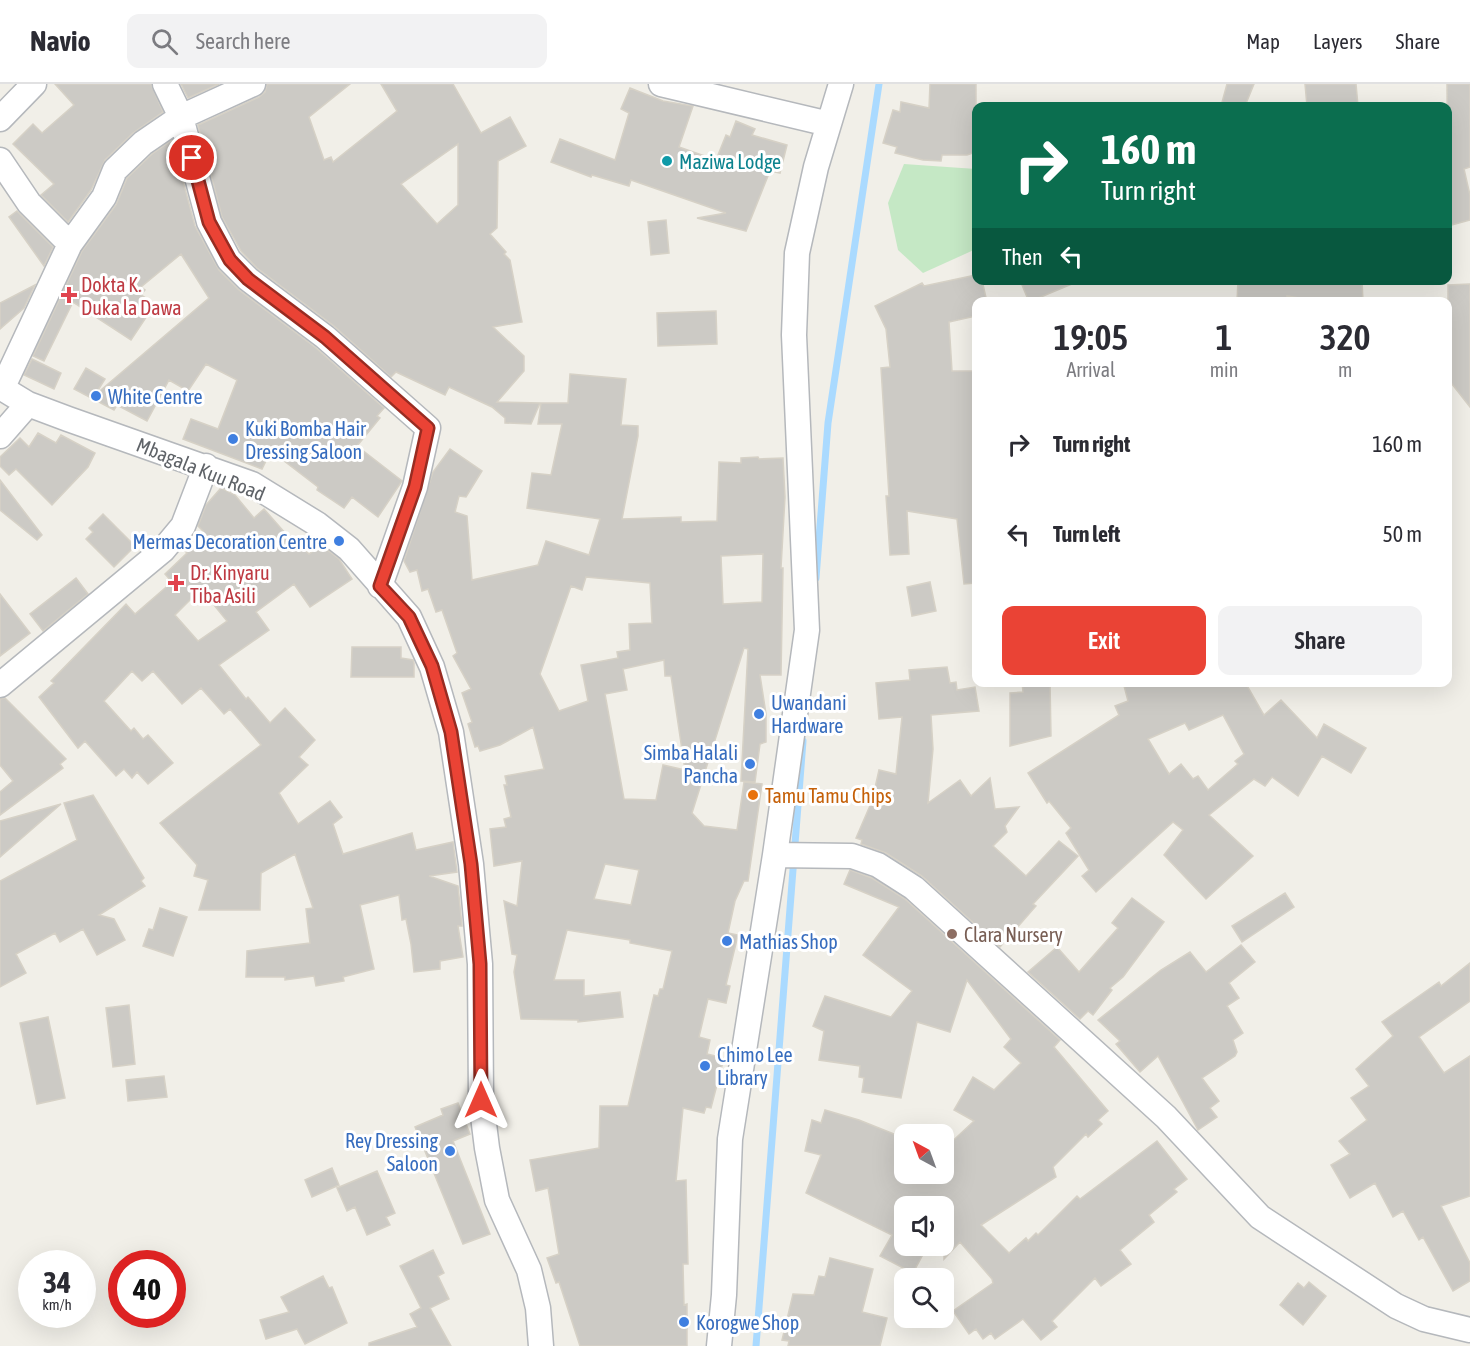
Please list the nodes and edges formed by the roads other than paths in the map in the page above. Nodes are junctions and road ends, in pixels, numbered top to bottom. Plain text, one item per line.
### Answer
1 (34, 84) edge
2 (165, 84) edge
3 (253, 84) edge
4 (661, 84) edge
5 (841, 84) edge
6 (181, 117) junction
7 (0, 119) edge
8 (829, 124) junction
9 (0, 160) edge
10 (70, 244) junction
11 (1, 388) edge
12 (28, 404) junction
13 (0, 436) edge
14 (206, 466) junction
15 (380, 586) junction
16 (0, 686) edge
17 (775, 855) junction
18 (1470, 1330) edge
19 (541, 1346) edge
20 (719, 1346) edge

1 - 7 street
2 - 6 street
3 - 6 street
4 - 8 street
5 - 8 street
6 - 10 street
6 - 15 street
8 - 17 street
9 - 10 street
10 - 11 street
11 - 12 street, Mbagala Kuu Road
12 - 13 street
12 - 14 street, Mbagala Kuu Road
14 - 15 street, Mbagala Kuu Road
14 - 16 street
15 - 19 street, Mbagala Kuu Road
17 - 18 street
17 - 20 street

